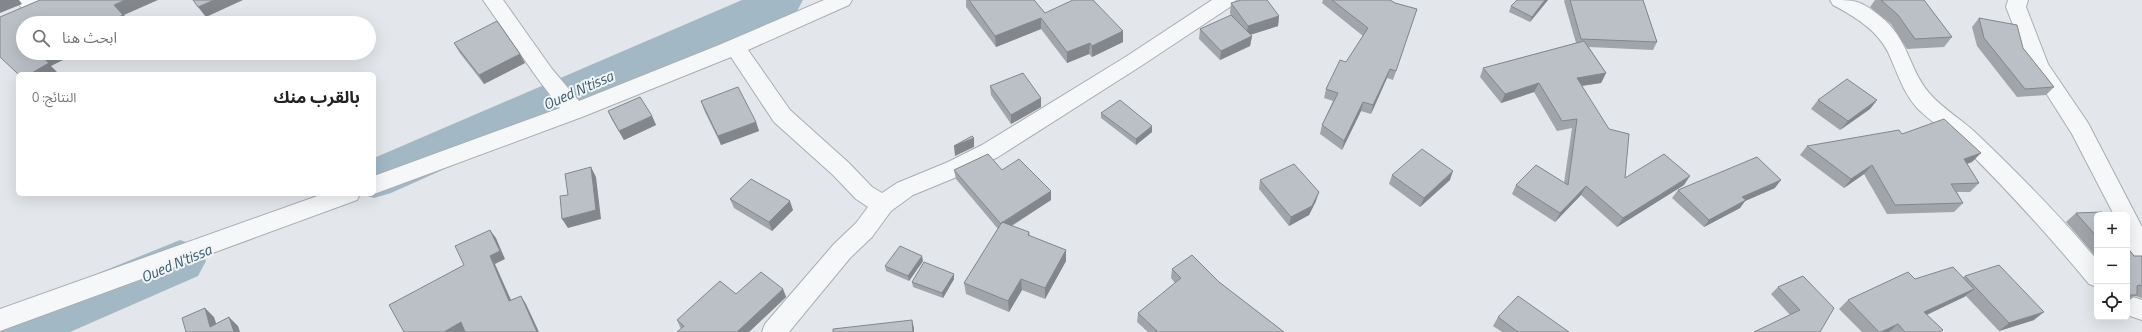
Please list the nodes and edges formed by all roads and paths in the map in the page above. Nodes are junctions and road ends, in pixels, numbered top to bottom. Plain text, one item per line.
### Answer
1 (51, 0) edge
2 (493, 0) edge
3 (842, 0) edge
4 (1226, 0) edge
5 (1840, 0) edge
6 (2018, 0) edge
7 (30, 4) edge
8 (14, 17) edge
9 (735, 47) junction
10 (575, 110) junction
11 (376, 184) edge
12 (343, 196) edge
13 (883, 205) junction
14 (2123, 212) edge
15 (2130, 225) edge
16 (2142, 251) edge
17 (2094, 274) edge
18 (2130, 306) edge
19 (2142, 310) edge
20 (0, 320) edge
21 (774, 332) edge

1 - 7 street
2 - 10 street
3 - 9 street
4 - 13 street
5 - 17 street
6 - 14 street
7 - 8 street
9 - 10 street
9 - 13 street
10 - 11 street
12 - 20 street
13 - 21 street
15 - 16 street
18 - 19 street

